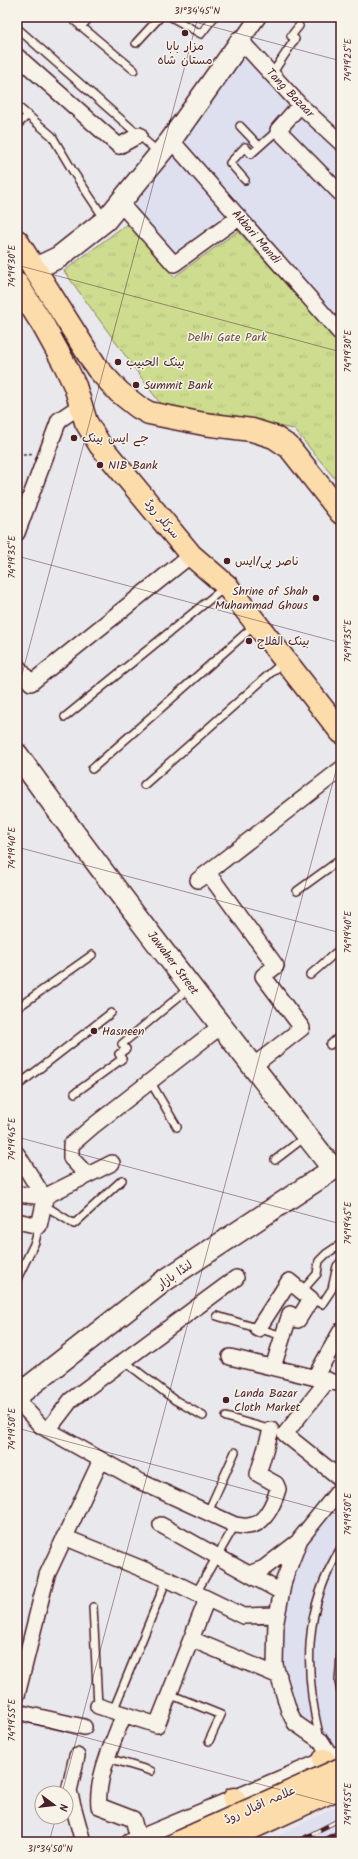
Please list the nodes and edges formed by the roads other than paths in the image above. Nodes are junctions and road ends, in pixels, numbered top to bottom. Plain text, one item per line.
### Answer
1 (70, 17) edge
2 (90, 17) edge
3 (160, 17) edge
4 (171, 17) edge
5 (214, 17) edge
6 (258, 17) edge
7 (299, 26) dead end
8 (82, 27) junction
9 (17, 28) edge
10 (241, 41) junction
11 (136, 43) dead end
12 (17, 56) edge
13 (134, 70) dead end
14 (272, 74) junction
15 (300, 105) junction
16 (17, 106) edge
17 (28, 115) junction
18 (17, 125) edge
19 (240, 126) dead end
20 (278, 130) junction
21 (139, 135) junction
22 (341, 143) edge
23 (259, 146) junction
24 (166, 147) junction
25 (245, 180) dead end
26 (341, 194) edge
27 (120, 202) junction
28 (239, 217) junction
29 (106, 220) junction
30 (17, 241) edge
31 (34, 269) junction
32 (17, 284) edge
33 (341, 334) edge
34 (97, 368) junction
35 (77, 396) junction
36 (341, 513) edge
37 (17, 533) edge
38 (191, 555) junction
39 (227, 586) junction
40 (255, 625) junction
41 (284, 660) junction
42 (17, 666) edge
43 (65, 717) dead end
44 (341, 732) edge
45 (17, 754) edge
46 (92, 769) dead end
47 (341, 769) edge
48 (144, 785) dead end
49 (341, 859) edge
50 (296, 891) dead end
51 (341, 948) edge
52 (92, 955) dead end
53 (310, 975) dead end
54 (191, 987) junction
55 (17, 1008) edge
56 (111, 1013) dead end
57 (222, 1026) junction
58 (341, 1036) edge
59 (330, 1046) dead end
60 (253, 1066) junction
61 (150, 1081) junction
62 (17, 1086) edge
63 (75, 1093) dead end
64 (177, 1127) dead end
65 (307, 1136) junction
66 (17, 1154) edge
67 (275, 1160) dead end
68 (112, 1162) dead end
69 (337, 1167) edge
70 (86, 1175) junction
71 (122, 1180) dead end
72 (17, 1194) edge
73 (44, 1201) junction
74 (17, 1221) edge
75 (39, 1226) junction
76 (341, 1244) edge
77 (341, 1262) edge
78 (17, 1278) edge
79 (236, 1278) dead end
80 (306, 1295) junction
81 (217, 1316) dead end
82 (258, 1329) junction
83 (341, 1331) edge
84 (282, 1336) junction
85 (230, 1357) dead end
86 (124, 1361) junction
87 (273, 1367) junction
88 (328, 1380) edge
89 (20, 1390) edge
90 (203, 1416) dead end
91 (226, 1417) dead end
92 (48, 1430) junction
93 (278, 1432) junction
94 (235, 1452) dead end
95 (101, 1460) junction
96 (341, 1479) edge
97 (341, 1488) edge
98 (208, 1512) junction
99 (161, 1525) dead end
100 (235, 1525) junction
101 (64, 1536) junction
102 (299, 1541) junction
103 (341, 1548) edge
104 (217, 1556) junction
105 (249, 1574) junction
106 (167, 1579) junction
107 (281, 1592) junction
108 (202, 1596) junction
109 (93, 1608) dead end
110 (277, 1615) junction
111 (191, 1639) junction
112 (341, 1654) edge
113 (279, 1676) junction
114 (341, 1692) edge
115 (169, 1694) junction
116 (17, 1695) edge
117 (98, 1706) joint
118 (17, 1712) edge
119 (119, 1712) junction
120 (84, 1727) dead end
121 (209, 1741) dead end
122 (77, 1756) dead end
123 (332, 1756) edge
124 (108, 1758) junction
125 (151, 1771) dead end
126 (341, 1792) edge
127 (234, 1799) junction
128 (134, 1840) edge
129 (245, 1841) edge
130 (84, 1842) edge
131 (179, 1842) edge
132 (222, 1842) edge

1 - 8 lane
2 - 8 lane
3 - 11 lane
4 - 5 lane
6 - 10 street
7 - 14 lane
8 - 13 lane
9 - 21 lane
10 - 14 street, Tang Bazaar
10 - 24 street
12 - 21 street
14 - 15 street, Tang Bazaar
15 - 20 street
15 - 22 street, Tang Bazaar
16 - 17 lane
17 - 18 lane
17 - 29 lane
19 - 23 lane
20 - 23 lane
20 - 26 street
21 - 24 lane
23 - 25 lane
24 - 27 street
24 - 28 street, Akbari Mandi
27 - 28 street
27 - 29 street
28 - 33 street, Akbari Mandi
29 - 31 street
30 - 31 main road
31 - 34 main road
32 - 35 main road, سرکلر روڈ
34 - 35 main road
34 - 36 main road
35 - 37 street
35 - 38 main road, سرکلر روڈ
38 - 39 main road, سرکلر روڈ
38 - 42 street
39 - 40 main road, سرکلر روڈ
39 - 43 lane
40 - 41 main road, سرکلر روڈ
40 - 46 lane
41 - 44 main road, سرکلر روڈ
41 - 48 lane
45 - 54 street, Jawaher Street
47 - 60 street
49 - 50 lane
51 - 53 lane
52 - 55 lane
54 - 57 street, Jawaher Street
54 - 63 lane
56 - 62 lane
57 - 60 street, Jawaher Street
57 - 61 street
58 - 59 lane
60 - 65 street, Jawaher Street
61 - 64 lane
61 - 70 street
65 - 67 lane
65 - 69 street, Jawaher Street
66 - 73 street
68 - 70 street
69 - 89 street, لنڈا بازار
70 - 73 street
71 - 73 lane
72 - 73 street
73 - 75 street
74 - 75 street
75 - 78 lane
76 - 80 lane
77 - 80 lane
79 - 86 street
80 - 82 street
80 - 84 street
81 - 82 lane
82 - 84 lane
83 - 88 street
84 - 87 street
85 - 87 street
86 - 90 lane
86 - 92 street
87 - 88 street
88 - 93 street
89 - 92 street
91 - 93 lane
92 - 95 street
93 - 96 street
93 - 100 street
94 - 98 lane
95 - 98 street
95 - 101 street
97 - 102 street
98 - 100 street
99 - 104 street
100 - 104 lane
101 - 106 street
101 - 116 street
102 - 105 street
102 - 107 street
103 - 123 lane
104 - 105 street
104 - 108 lane
105 - 107 street
106 - 108 street
106 - 119 lane
107 - 110 street
108 - 110 street
108 - 111 street
109 - 117 lane
110 - 113 street
111 - 113 street
111 - 115 street
112 - 114 lane
113 - 123 street
115 - 119 street
115 - 121 lane
117 - 119 street
118 - 120 street
119 - 124 street
122 - 130 street
123 - 126 main road
123 - 127 street
123 - 131 main road, علامہ اقبال روڈ, bridge
124 - 125 lane
124 - 128 street
126 - 129 street
126 - 132 main road, علامہ اقبال روڈ, bridge
127 - 128 street
127 - 129 main road

